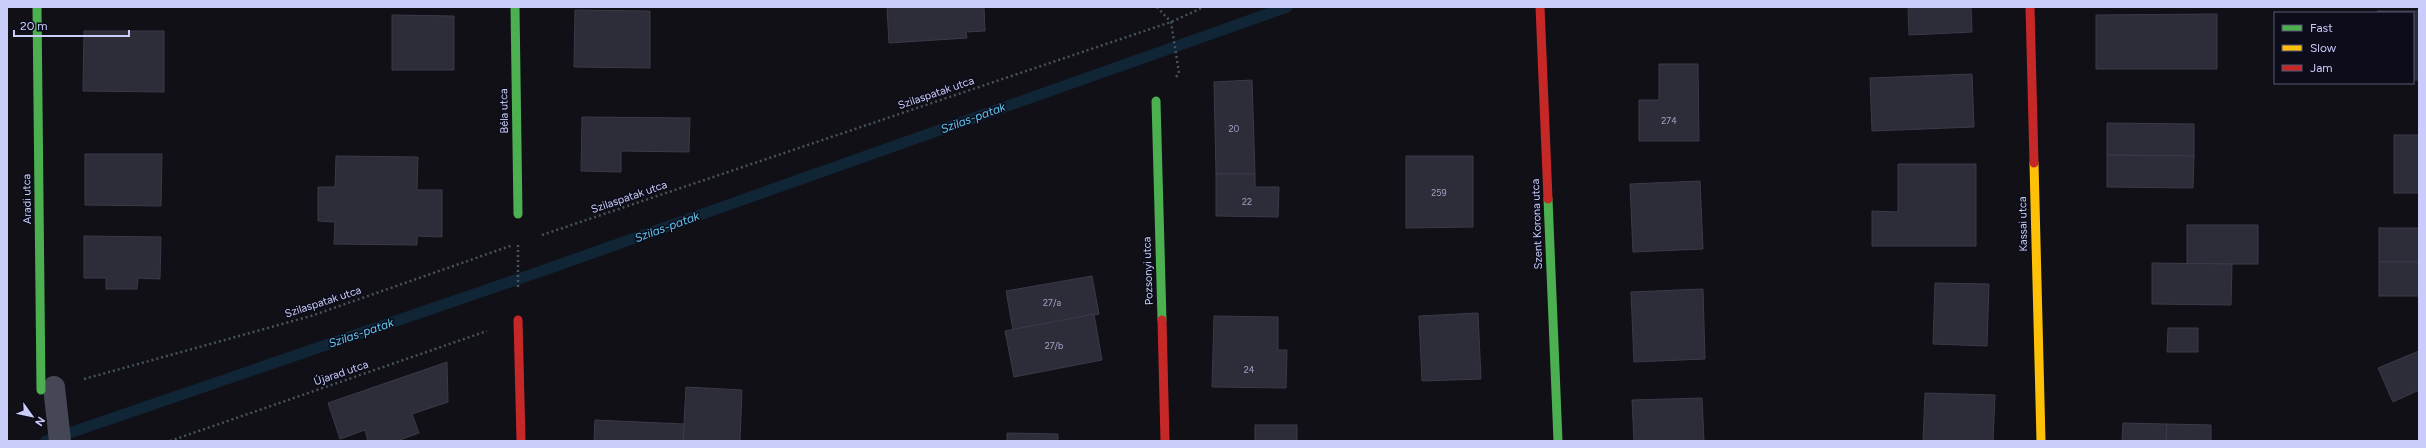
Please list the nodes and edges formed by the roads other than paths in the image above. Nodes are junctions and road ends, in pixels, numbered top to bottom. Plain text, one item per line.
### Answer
1 (37, 7) edge
2 (514, 7) edge
3 (1540, 7) edge
4 (2030, 7) edge
5 (1156, 101) dead end
6 (518, 214) dead end
7 (518, 320) road end
8 (51, 393) joint
9 (60, 441) edge
10 (521, 441) edge
11 (1165, 441) edge
12 (1558, 441) edge
13 (2041, 441) edge

1 - 8 street, Aradi utca
2 - 6 street, Béla utca
3 - 12 street, Szent Korona utca
4 - 13 street, Kassai utca
5 - 11 street, Pozsonyi utca
7 - 10 street
8 - 9 street

